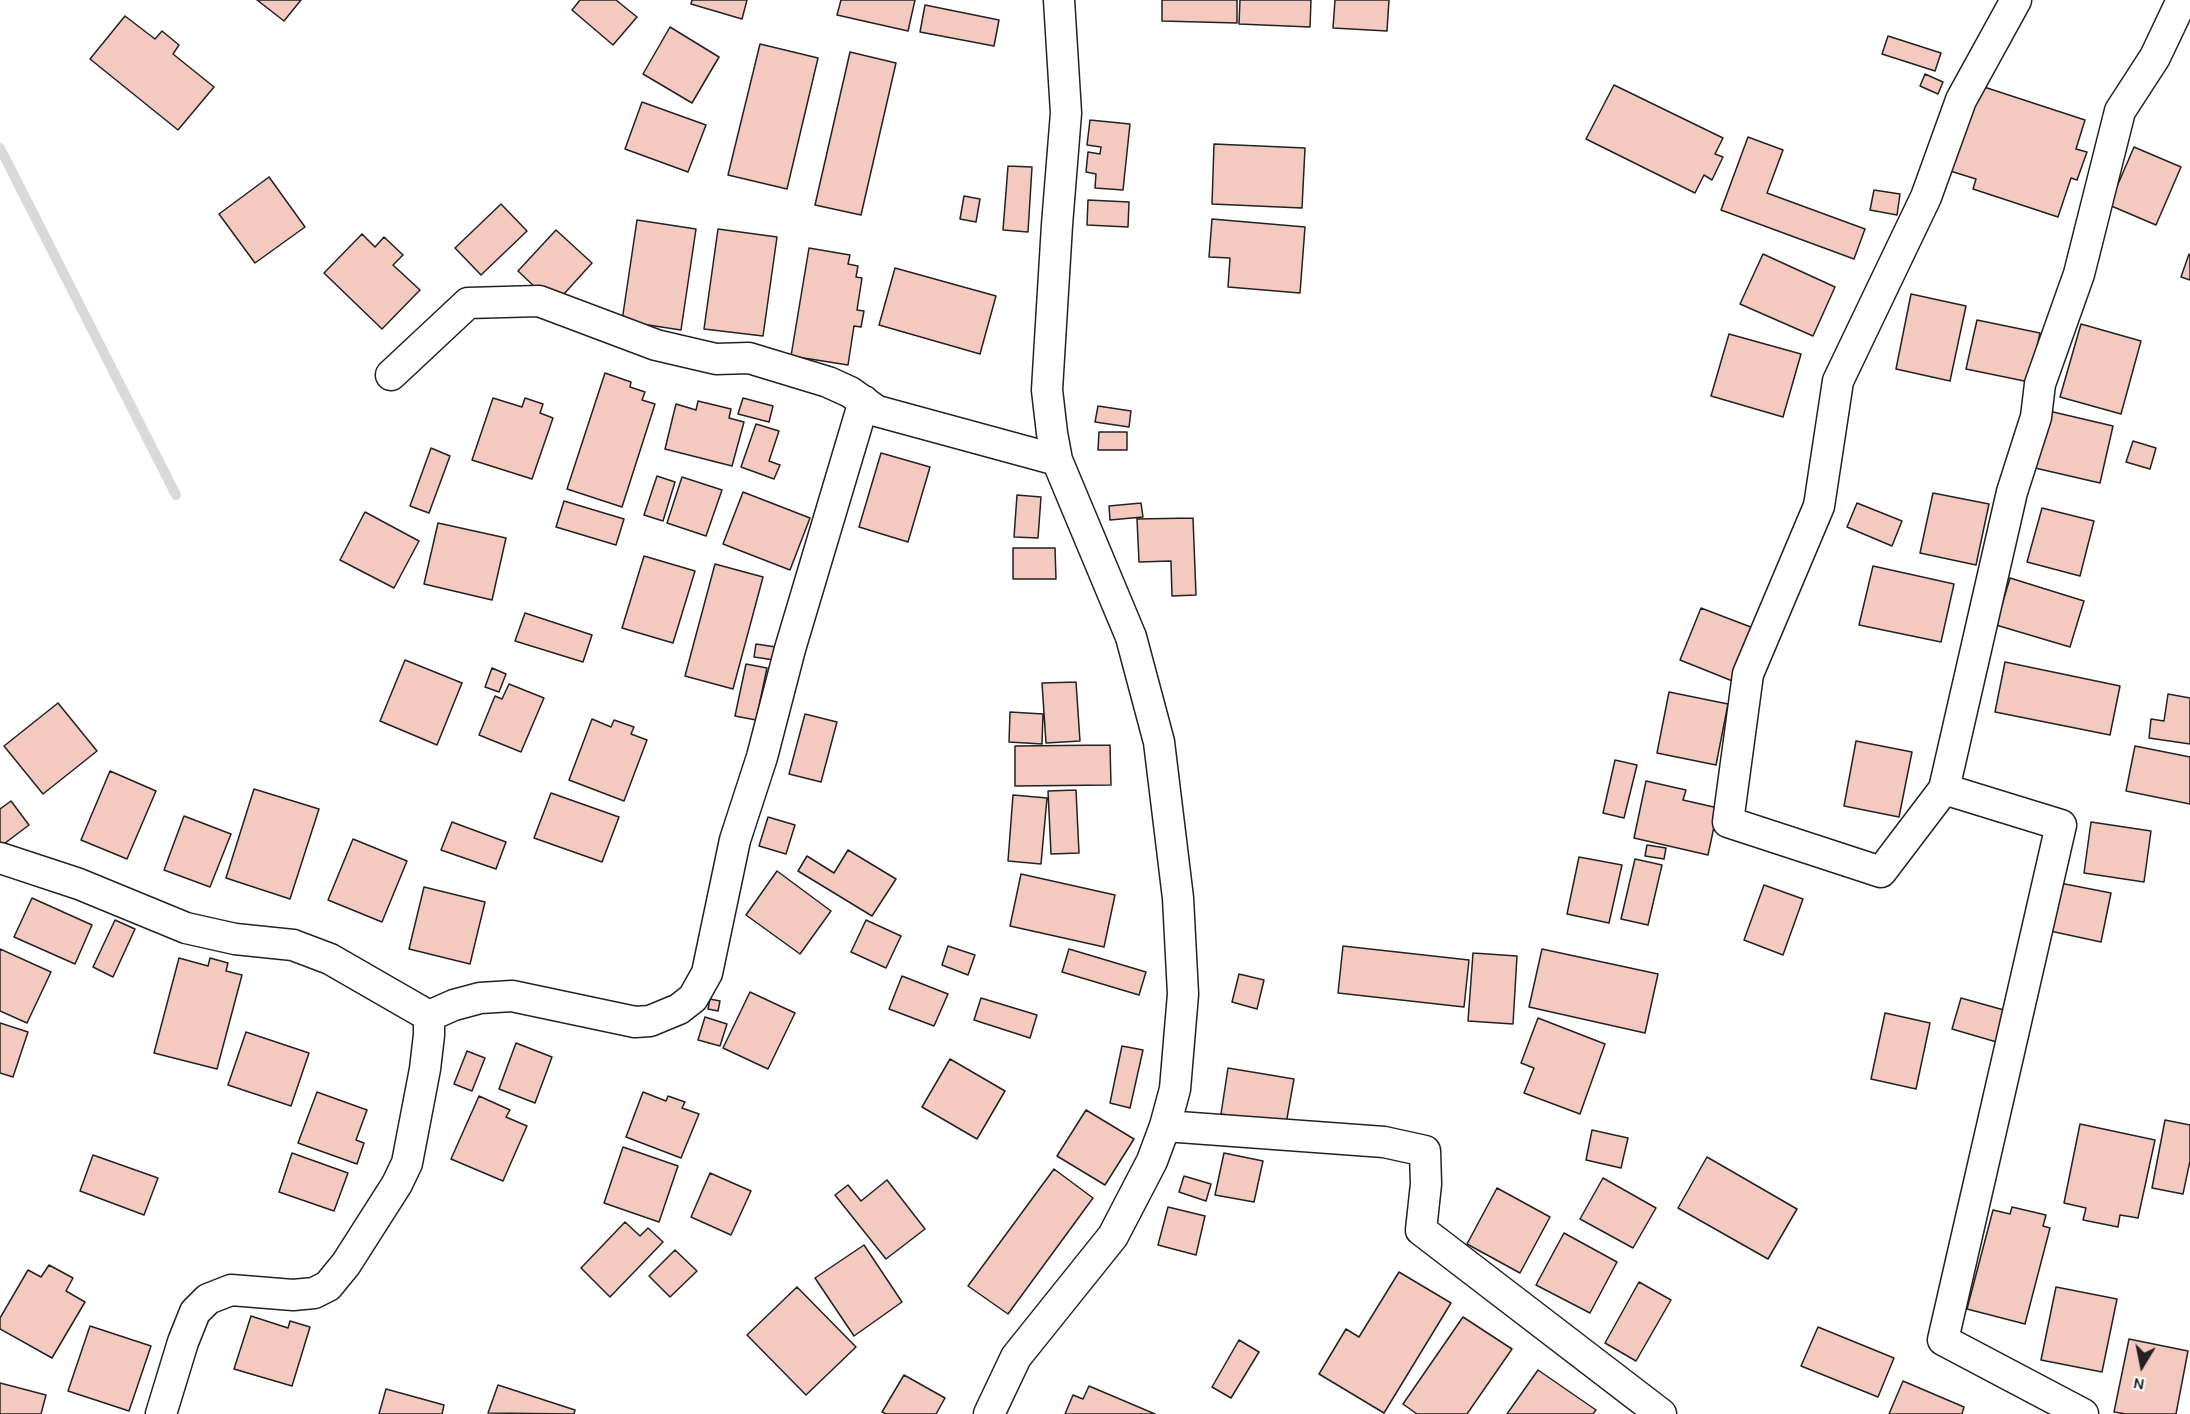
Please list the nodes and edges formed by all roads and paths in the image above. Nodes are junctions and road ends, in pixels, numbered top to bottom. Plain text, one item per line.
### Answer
1 (1059, 0) edge
2 (2016, 0) edge
3 (2182, 0) edge
4 (391, 375) dead end
5 (864, 401) junction
6 (1057, 460) junction
7 (1944, 789) junction
8 (0, 858) edge
9 (429, 1016) junction
10 (1165, 1126) junction
11 (161, 1414) edge
12 (989, 1414) edge
13 (1662, 1414) edge
14 (2083, 1414) edge

1 - 6 street
2 - 7 street
3 - 7 street
4 - 5 street
5 - 6 street
5 - 9 street
6 - 10 street
7 - 14 street
8 - 9 street
9 - 11 street
10 - 12 street
10 - 13 street

